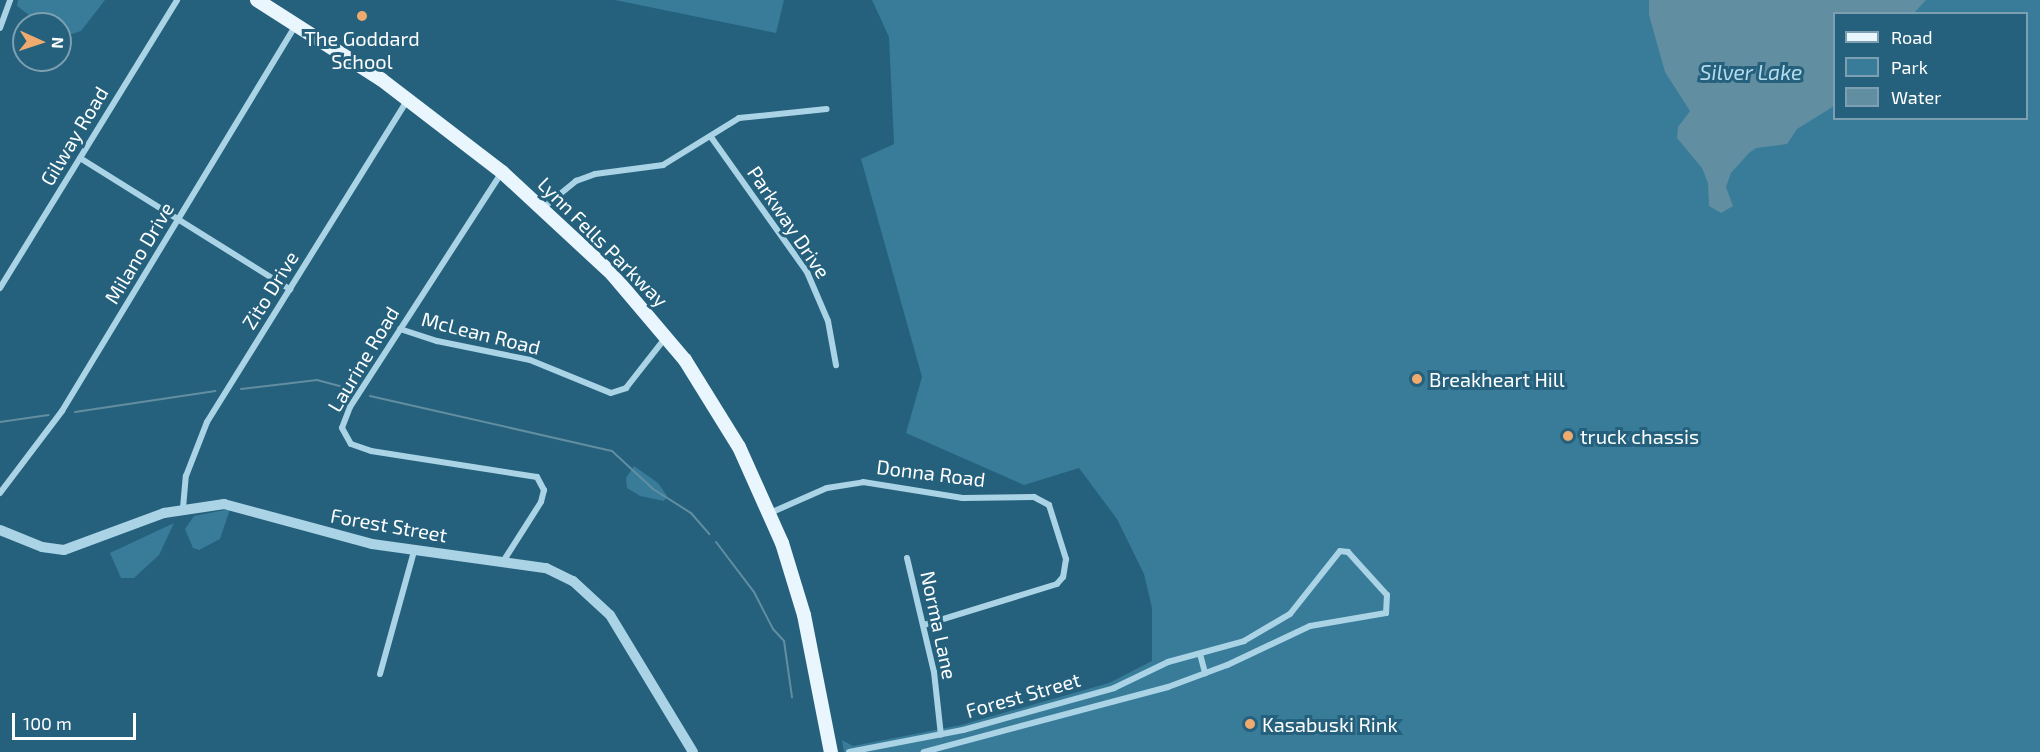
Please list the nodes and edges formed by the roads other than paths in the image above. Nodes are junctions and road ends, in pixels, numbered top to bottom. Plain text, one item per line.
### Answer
1 (10, 0) edge
2 (177, 0) edge
3 (257, 0) edge
4 (297, 24) junction
5 (0, 28) edge
6 (409, 98) junction
7 (827, 109) dead end
8 (711, 137) junction
9 (80, 158) junction
10 (502, 172) junction
11 (543, 208) junction
12 (179, 219) junction
13 (0, 288) edge
14 (290, 289) junction
15 (400, 329) junction
16 (667, 336) junction
17 (836, 365) dead end
18 (0, 493) edge
19 (183, 508) junction
20 (770, 513) junction
21 (0, 530) edge
22 (414, 551) junction
23 (907, 558) dead end
24 (504, 560) junction
25 (1280, 622) junction
26 (924, 625) junction
27 (1288, 636) junction
28 (1200, 654) junction
29 (1205, 673) junction
30 (380, 674) dead end
31 (941, 735) junction
32 (693, 752) edge
33 (831, 752) edge
34 (849, 752) edge
35 (922, 752) edge

1 - 5 street
2 - 9 street, Gilway Road
3 - 4 main road, Lynn Fells Parkway
4 - 6 main road, Lynn Fells Parkway
4 - 12 street, Milano Drive
6 - 10 main road, Lynn Fells Parkway
6 - 14 street, Zito Drive
7 - 8 street
8 - 11 street
8 - 17 street, Parkway Drive
9 - 12 street
9 - 13 street, Gilway Road
10 - 11 main road, Lynn Fells Parkway
10 - 15 street, Laurine Road
11 - 16 main road, Lynn Fells Parkway
12 - 14 street
12 - 18 street, Milano Drive
14 - 19 street, Zito Drive
15 - 16 street, McLean Road
15 - 24 street, Laurine Road
16 - 20 main road, Lynn Fells Parkway
19 - 21 street, Forest Street
19 - 22 street, Forest Street
20 - 26 street, Donna Road
20 - 33 main road, Lynn Fells Parkway
22 - 24 street, Forest Street
22 - 30 street
23 - 26 street, Norma Lane
24 - 32 street, Forest Street
25 - 27 street
25 - 27 street, Forest Street
25 - 28 street, Forest Street
26 - 31 street, Norma Lane
27 - 29 street, Forest Street
28 - 29 street
28 - 31 street, Forest Street
29 - 35 street, Forest Street
31 - 34 street, Forest Street

